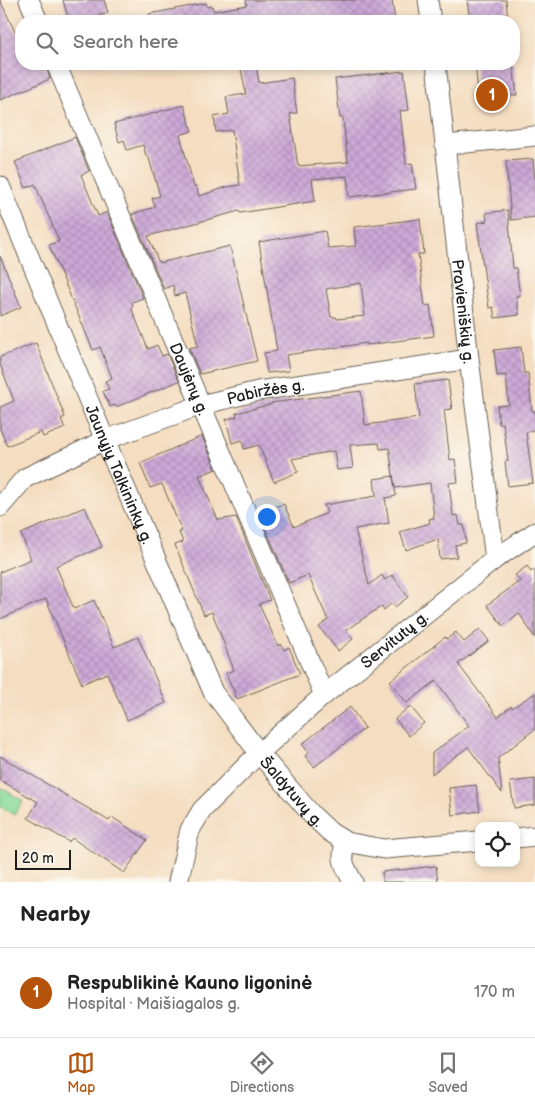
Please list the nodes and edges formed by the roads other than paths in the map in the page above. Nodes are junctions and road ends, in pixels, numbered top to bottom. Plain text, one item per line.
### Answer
1 (29, 0) edge
2 (428, 0) edge
3 (35, 15) edge
4 (430, 15) edge
5 (59, 70) edge
6 (437, 70) edge
7 (535, 136) edge
8 (446, 145) junction
9 (0, 186) edge
10 (469, 359) junction
11 (201, 404) junction
12 (105, 440) junction
13 (0, 507) edge
14 (535, 532) edge
15 (495, 559) junction
16 (324, 695) junction
17 (259, 752) junction
18 (535, 836) edge
19 (520, 838) edge
20 (475, 841) edge
21 (346, 842) junction
22 (178, 882) edge
23 (353, 882) edge

1 - 3 street
2 - 4 street
5 - 11 street, Daujėnų g.
6 - 8 street, Pravieniškių g.
7 - 8 street
8 - 10 street, Pravieniškių g.
9 - 12 street, Jaunųjų Talkininkų g.
10 - 11 street, Pabiržės g.
10 - 15 street, Pravieniškių g.
11 - 12 street, Pabiržės g.
11 - 16 street, Daujėnų g.
12 - 13 street, Pabiržės g.
12 - 17 street, Jaunųjų Talkininkų g.
14 - 15 street, Servitutų g.
15 - 16 street, Servitutų g.
16 - 17 street, Servitutų g.
17 - 21 street, Šaldytuvų g.
17 - 22 street, Šaldytuvų g.
18 - 19 street
20 - 21 street, Šaldytuvų g.
21 - 23 street

